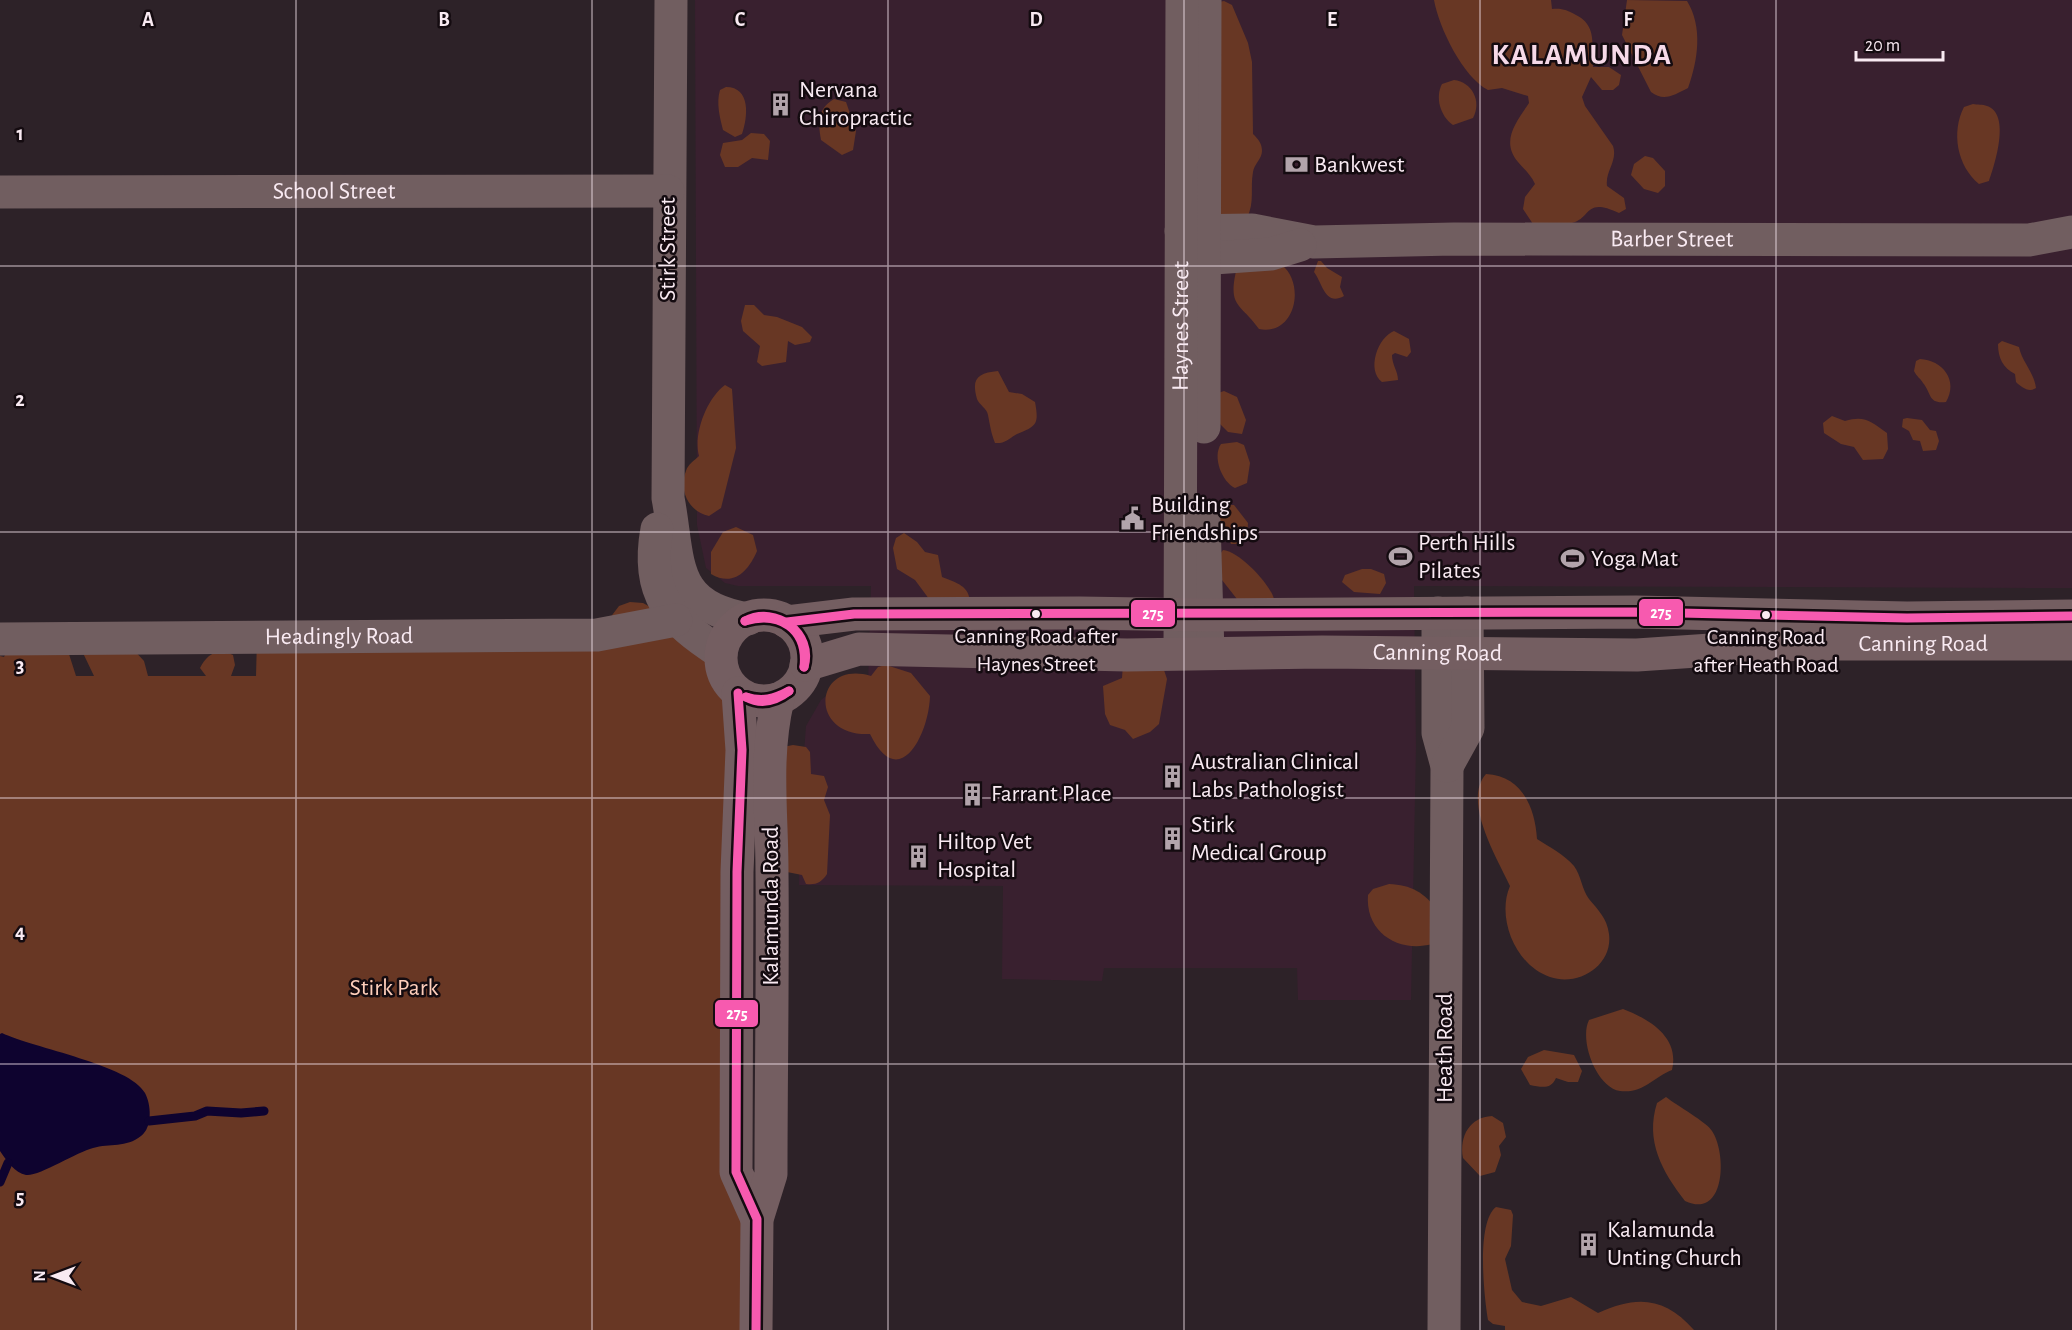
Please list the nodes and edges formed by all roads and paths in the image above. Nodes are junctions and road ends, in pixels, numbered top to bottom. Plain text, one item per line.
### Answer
1 (671, 0) edge
2 (1182, 0) edge
3 (1205, 0) edge
4 (668, 191) junction
5 (0, 192) edge
6 (2072, 232) edge
7 (2029, 240) junction
8 (1193, 245) junction
9 (2072, 250) edge
10 (668, 498) junction
11 (1592, 612) junction
12 (1452, 613) junction
13 (1194, 615) junction
14 (2072, 616) edge
15 (747, 619) junction
16 (676, 620) junction
17 (787, 622) junction
18 (0, 639) edge
19 (2072, 644) edge
20 (721, 653) junction
21 (1194, 653) junction
22 (1591, 654) junction
23 (1452, 655) junction
24 (806, 664) junction
25 (738, 693) junction
26 (778, 699) junction
27 (737, 872) junction
28 (772, 872) junction
29 (735, 1011) junction
30 (771, 1012) junction
31 (757, 1219) junction
32 (756, 1330) edge
33 (1444, 1330) edge

1 - 4 street, Stirk Street
2 - 8 street, Haynes Street
3 - 8 street, Haynes Street
4 - 5 street, School Street
4 - 10 street, Stirk Street
6 - 7 street, Barber Street
7 - 8 street, Barber Street
7 - 9 street, Barber Street
8 - 13 street, Haynes Street
10 - 15 street, Stirk Street
10 - 16 street, Stirk Street
11 - 12 main road, Canning Road
11 - 14 main road, Canning Road
11 - 22 main road
12 - 13 main road, Canning Road
12 - 23 street, Heath Road
13 - 17 main road, Canning Road
13 - 21 street, Haynes Street
15 - 17 main road
15 - 20 main road
16 - 18 street, Headingly Road
16 - 20 street, Stirk Street
17 - 24 main road
19 - 22 main road, Canning Road
20 - 25 main road
21 - 23 main road, Canning Road
21 - 24 main road, Canning Road
22 - 23 main road, Canning Road
23 - 33 street, Heath Road
24 - 26 main road
25 - 26 main road
25 - 27 main road, Kalamunda Road
26 - 28 main road, Kalamunda Road
27 - 28 main road
27 - 29 main road, Kalamunda Road
28 - 30 main road, Kalamunda Road
29 - 30 main road
29 - 31 main road, Kalamunda Road
30 - 31 main road, Kalamunda Road
31 - 32 main road, Kalamunda Road

